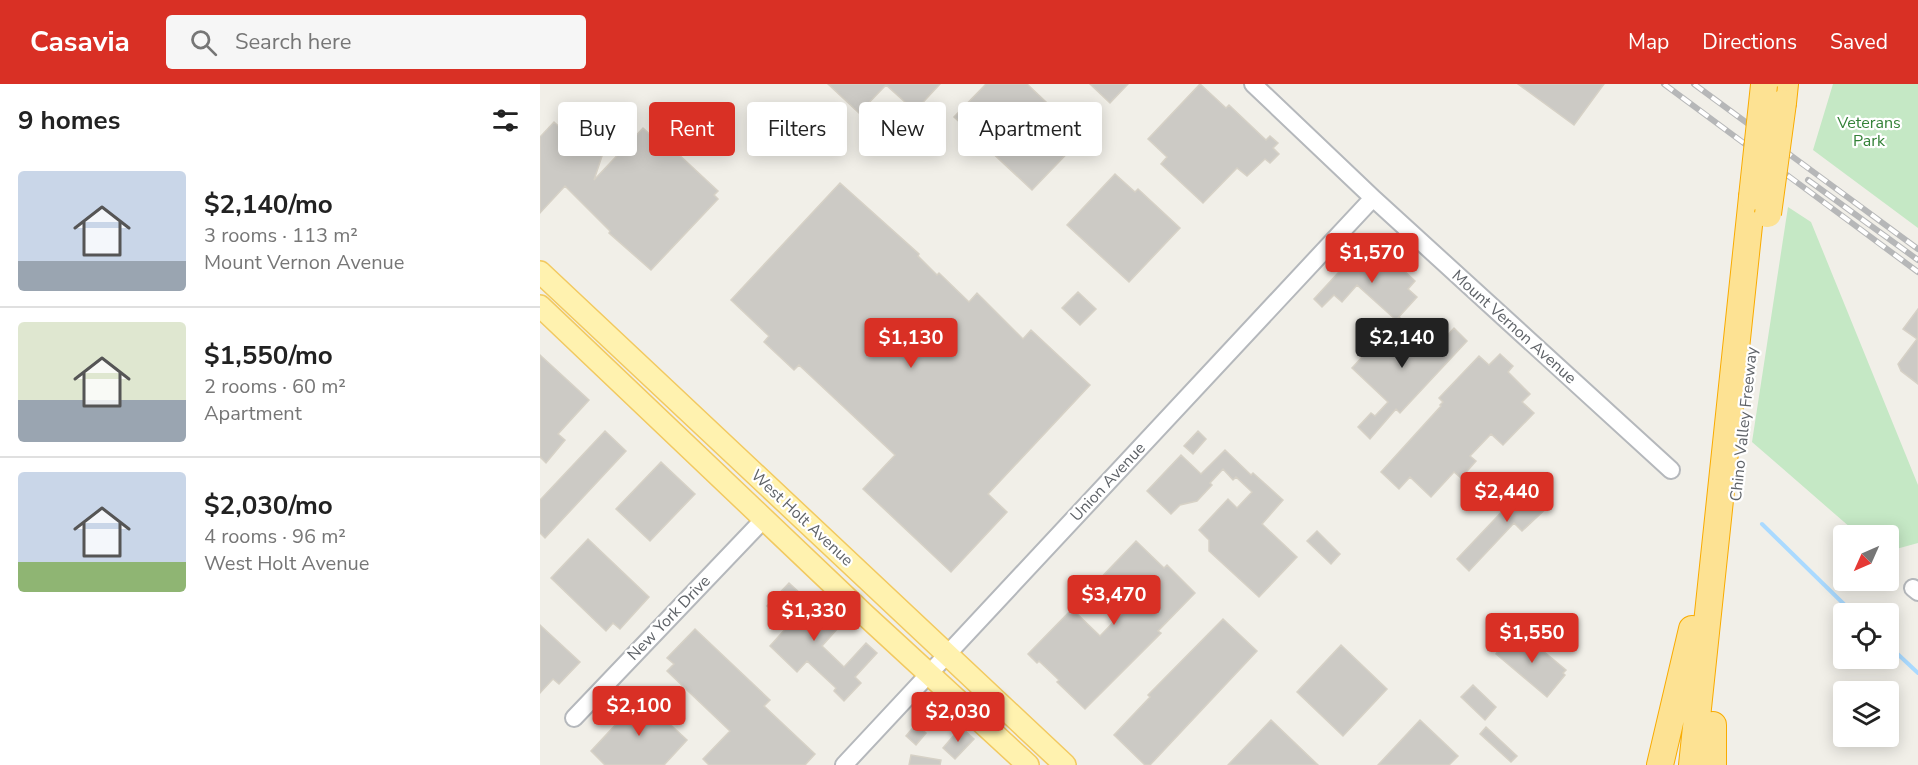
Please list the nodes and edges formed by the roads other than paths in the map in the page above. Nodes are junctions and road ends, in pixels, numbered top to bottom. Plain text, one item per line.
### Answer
1 (1253, 84) edge
2 (1774, 89) edge
3 (1373, 198) junction
4 (540, 272) edge
5 (540, 306) edge
6 (1671, 470) dead end
7 (764, 519) junction
8 (1721, 537) junction
9 (947, 655) junction
10 (929, 675) junction
11 (574, 718) dead end
12 (844, 765) edge
13 (1028, 765) edge
14 (1065, 765) edge
15 (1660, 765) edge
16 (1692, 765) edge
17 (1711, 765) edge

1 - 3 street, Mount Vernon Avenue
2 - 8 highway, Chino Valley Freeway, bridge
3 - 6 street, Mount Vernon Avenue
3 - 9 street, Union Avenue
4 - 9 main road, West Holt Avenue
5 - 7 main road, West Holt Avenue
7 - 10 main road, West Holt Avenue
7 - 11 street, New York Drive
8 - 15 highway
8 - 16 highway, Chino Valley Freeway
8 - 17 highway, Chino Valley Freeway
9 - 10 street, Union Avenue
9 - 14 main road, West Holt Avenue
10 - 12 street, Union Avenue
10 - 13 main road, West Holt Avenue

